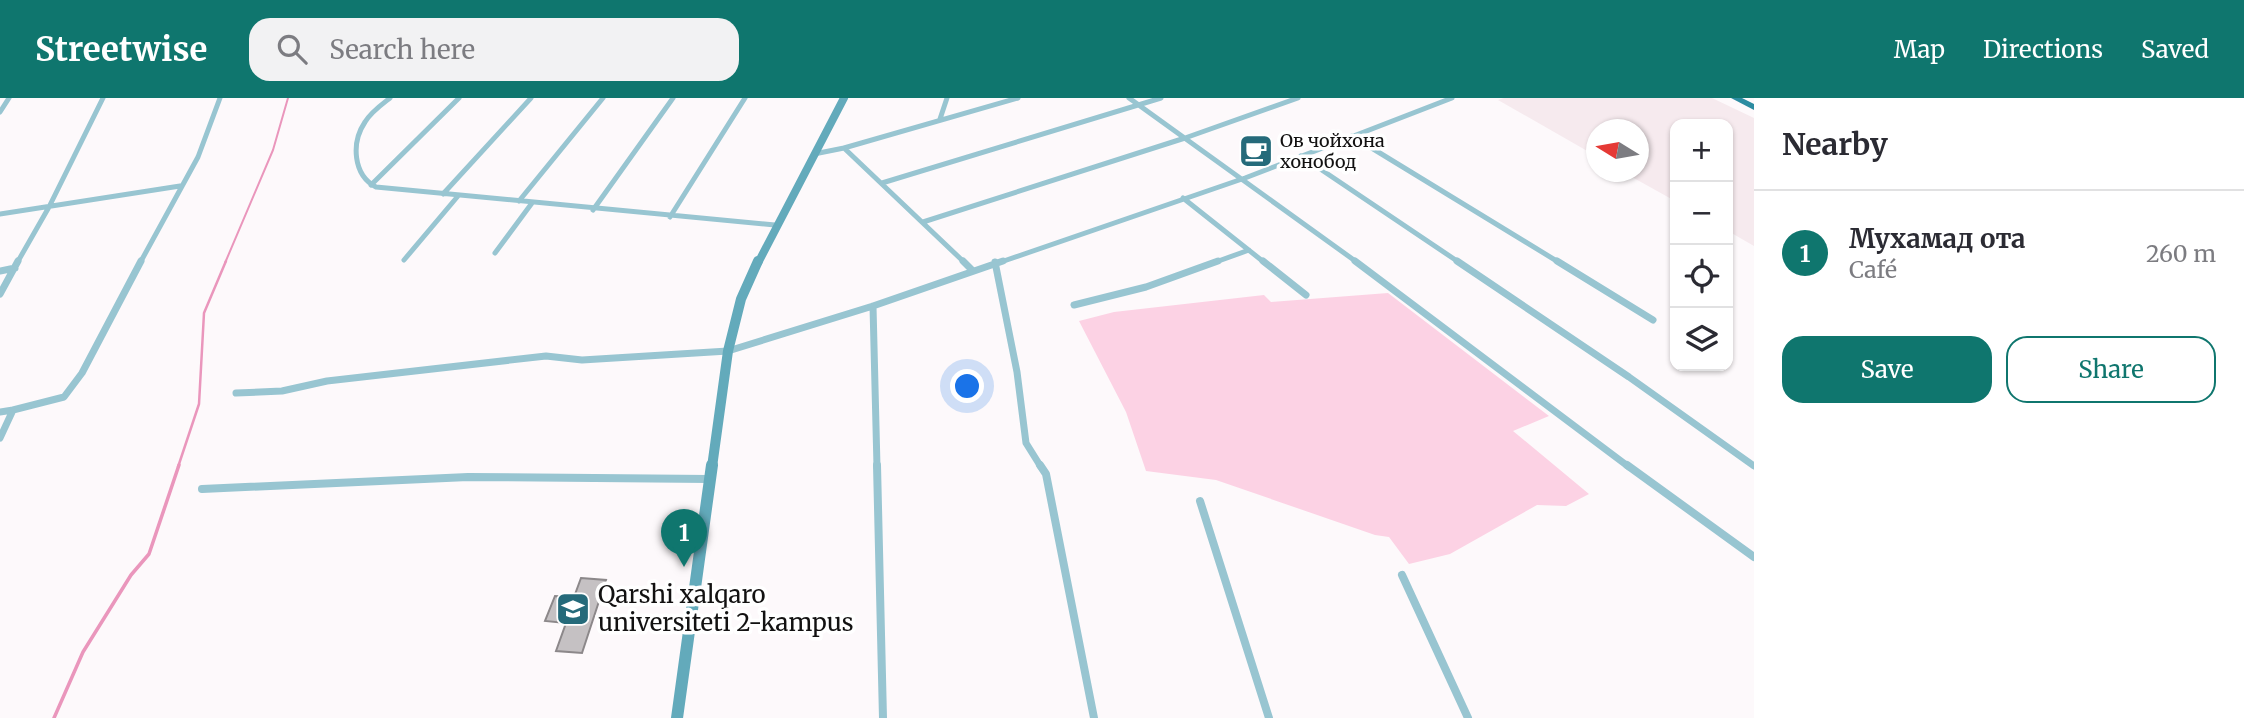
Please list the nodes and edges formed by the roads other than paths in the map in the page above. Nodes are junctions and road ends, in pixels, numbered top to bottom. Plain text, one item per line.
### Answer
1 (9, 98) edge
2 (103, 98) edge
3 (220, 98) edge
4 (390, 98) edge
5 (459, 98) edge
6 (531, 98) edge
7 (603, 98) edge
8 (673, 98) edge
9 (745, 98) edge
10 (844, 98) edge
11 (947, 98) edge
12 (1017, 98) edge
13 (1129, 98) edge
14 (1161, 98) edge
15 (1298, 98) edge
16 (1431, 98) edge
17 (1452, 98) edge
18 (1735, 98) edge
19 (1748, 98) edge
20 (1754, 101) edge
21 (1437, 104) junction
22 (1141, 106) junction
23 (1754, 107) edge
24 (0, 112) edge
25 (940, 119) junction
26 (1352, 136) junction
27 (1185, 138) junction
28 (844, 148) junction
29 (814, 154) junction
30 (1301, 156) junction
31 (1245, 178) junction
32 (882, 183) junction
33 (371, 185) junction
34 (180, 187) junction
35 (443, 194) junction
36 (458, 196) junction
37 (1183, 198) junction
38 (519, 201) junction
39 (532, 203) junction
40 (49, 207) junction
41 (593, 210) junction
42 (0, 214) edge
43 (670, 217) junction
44 (923, 222) junction
45 (775, 225) junction
46 (1249, 250) junction
47 (495, 254) dead end
48 (404, 260) dead end
49 (995, 262) junction
50 (15, 268) junction
51 (972, 270) junction
52 (0, 271) edge
53 (0, 294) edge
54 (1306, 295) dead end
55 (1074, 305) dead end
56 (873, 306) junction
57 (1653, 320) dead end
58 (728, 351) junction
59 (236, 393) dead end
60 (13, 410) junction
61 (0, 412) edge
62 (0, 438) edge
63 (1754, 466) edge
64 (710, 479) junction
65 (202, 489) dead end
66 (1199, 501) dead end
67 (1754, 557) edge
68 (1402, 575) dead end
69 (677, 718) edge
70 (883, 718) edge
71 (1094, 718) edge
72 (1269, 718) edge
73 (1468, 718) edge

1 - 24 street
2 - 40 street
3 - 34 street
4 - 33 street
5 - 33 street
6 - 35 street
7 - 38 street
8 - 41 street
9 - 43 street
10 - 29 main road
11 - 25 street
12 - 25 street
13 - 22 street
14 - 22 street
15 - 27 street
16 - 21 street
17 - 21 street
18 - 23 highway
19 - 20 highway
21 - 26 street
22 - 27 street
22 - 32 street
25 - 28 street
26 - 30 street
26 - 57 street
27 - 31 street
27 - 44 street
28 - 29 street
28 - 32 street
29 - 45 main road
30 - 31 street
30 - 63 street
31 - 37 street
31 - 67 street
32 - 44 street
33 - 35 street
34 - 40 street
34 - 60 street
35 - 36 street
36 - 38 street
36 - 48 street
37 - 46 street
37 - 49 street
38 - 39 street
39 - 41 street
39 - 47 street
40 - 42 street
40 - 50 street
41 - 43 street
43 - 45 street
44 - 51 street
45 - 58 main road
46 - 54 street
46 - 55 street
49 - 51 street
49 - 71 street
50 - 52 street
50 - 53 street
51 - 56 street
56 - 58 street
56 - 70 street
58 - 59 street
58 - 64 main road
60 - 61 street
60 - 62 street
64 - 65 street
64 - 69 main road
66 - 72 street
68 - 73 street

